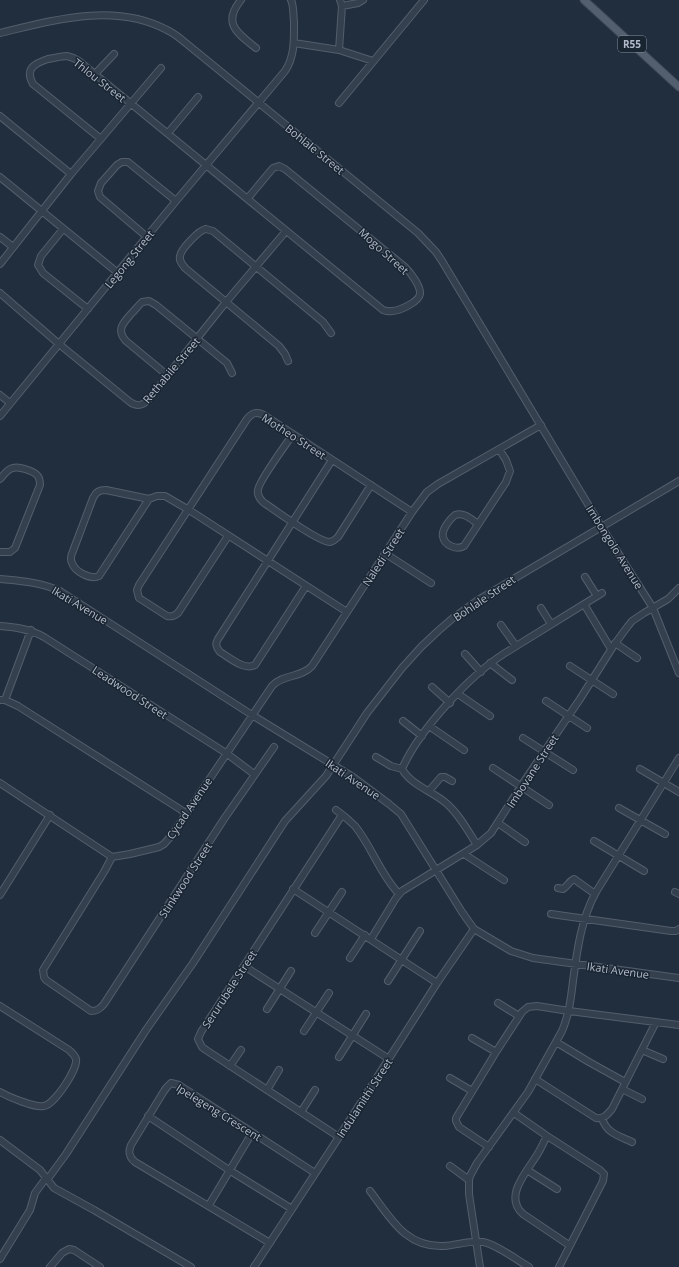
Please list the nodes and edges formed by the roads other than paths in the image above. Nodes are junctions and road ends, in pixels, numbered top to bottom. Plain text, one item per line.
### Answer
1 (241, 0) edge
2 (291, 0) edge
3 (363, 0) edge
4 (424, 0) edge
5 (584, 0) edge
6 (341, 3) edge
7 (0, 33) edge
8 (294, 43) junction
9 (256, 48) dead end
10 (339, 50) junction
11 (114, 54) dead end
12 (374, 61) junction
13 (161, 68) dead end
14 (95, 74) junction
15 (679, 87) edge
16 (198, 97) dead end
17 (259, 102) junction
18 (131, 103) junction
19 (339, 103) dead end
20 (0, 116) edge
21 (168, 133) junction
22 (101, 139) junction
23 (206, 165) junction
24 (71, 174) junction
25 (0, 177) edge
26 (248, 198) junction
27 (176, 201) junction
28 (42, 211) junction
29 (64, 229) junction
30 (286, 231) junction
31 (0, 237) edge
32 (147, 237) junction
33 (13, 247) junction
34 (0, 264) edge
35 (256, 266) junction
36 (118, 273) junction
37 (0, 293) edge
38 (226, 302) junction
39 (88, 309) junction
40 (331, 333) dead end
41 (198, 338) junction
42 (58, 344) junction
43 (288, 361) dead end
44 (232, 373) dead end
45 (167, 375) junction
46 (0, 395) edge
47 (10, 404) junction
48 (0, 416) edge
49 (541, 425) junction
50 (293, 434) junction
51 (499, 449) junction
52 (332, 460) junction
53 (0, 479) edge
54 (679, 480) edge
55 (371, 485) junction
56 (149, 499) junction
57 (189, 510) junction
58 (412, 512) junction
59 (293, 522) junction
60 (478, 524) junction
61 (601, 526) junction
62 (228, 536) junction
63 (0, 552) edge
64 (386, 554) junction
65 (267, 561) junction
66 (585, 577) dead end
67 (0, 579) edge
68 (431, 583) dead end
69 (306, 586) junction
70 (679, 588) edge
71 (584, 604) junction
72 (541, 608) dead end
73 (652, 608) junction
74 (347, 612) junction
75 (551, 624) junction
76 (501, 625) dead end
77 (0, 626) edge
78 (31, 630) junction
79 (615, 643) junction
80 (516, 646) junction
81 (611, 649) junction
82 (465, 654) dead end
83 (637, 658) dead end
84 (490, 664) junction
85 (570, 666) dead end
86 (481, 672) junction
87 (679, 673) edge
88 (512, 680) dead end
89 (592, 680) junction
90 (432, 687) dead end
91 (458, 694) junction
92 (613, 694) dead end
93 (2, 700) edge
94 (546, 701) dead end
95 (450, 702) junction
96 (252, 715) junction
97 (490, 716) dead end
98 (568, 716) junction
99 (403, 721) dead end
100 (429, 726) junction
101 (587, 728) dead end
102 (422, 736) junction
103 (523, 738) dead end
104 (274, 747) dead end
105 (464, 750) dead end
106 (544, 751) junction
107 (226, 753) junction
108 (376, 757) dead end
109 (679, 758) edge
110 (333, 765) junction
111 (493, 768) dead end
112 (402, 769) junction
113 (640, 769) dead end
114 (573, 770) dead end
115 (254, 774) junction
116 (452, 781) dead end
117 (0, 783) edge
118 (664, 783) junction
119 (520, 787) junction
120 (429, 791) junction
121 (679, 792) edge
122 (548, 806) dead end
123 (619, 808) dead end
124 (336, 810) dead end
125 (186, 813) junction
126 (50, 815) junction
127 (342, 815) junction
128 (640, 820) junction
129 (498, 823) junction
130 (666, 834) dead end
131 (594, 841) dead end
132 (525, 842) dead end
133 (477, 845) junction
134 (464, 854) junction
135 (112, 857) junction
136 (618, 857) junction
137 (437, 870) junction
138 (644, 872) dead end
139 (504, 880) dead end
140 (558, 888) dead end
141 (293, 889) junction
142 (342, 892) dead end
143 (399, 894) junction
144 (595, 894) junction
145 (0, 895) edge
146 (329, 913) junction
147 (551, 914) dead end
148 (584, 918) junction
149 (474, 929) junction
150 (679, 929) edge
151 (420, 930) dead end
152 (315, 933) dead end
153 (365, 935) junction
154 (371, 939) junction
155 (350, 958) dead end
156 (402, 960) junction
157 (575, 964) junction
158 (244, 966) junction
159 (292, 971) dead end
160 (679, 978) edge
161 (388, 981) dead end
162 (437, 982) junction
163 (280, 989) junction
164 (329, 993) dead end
165 (498, 1003) dead end
166 (0, 1006) edge
167 (267, 1009) dead end
168 (569, 1011) junction
169 (316, 1013) junction
170 (366, 1014) dead end
171 (519, 1016) junction
172 (656, 1022) junction
173 (679, 1025) edge
174 (304, 1031) dead end
175 (352, 1036) junction
176 (472, 1038) dead end
177 (556, 1042) junction
178 (241, 1050) dead end
179 (642, 1050) junction
180 (496, 1052) junction
181 (339, 1056) dead end
182 (389, 1059) junction
183 (663, 1059) dead end
184 (230, 1066) junction
185 (279, 1070) dead end
186 (450, 1078) dead end
187 (535, 1079) junction
188 (625, 1082) junction
189 (622, 1089) junction
190 (266, 1090) junction
191 (315, 1090) dead end
192 (472, 1091) junction
193 (0, 1092) edge
194 (642, 1099) dead end
195 (301, 1112) junction
196 (514, 1113) junction
197 (148, 1116) junction
198 (602, 1118) junction
199 (252, 1132) junction
200 (547, 1136) junction
201 (339, 1137) junction
202 (0, 1140) edge
203 (632, 1142) dead end
204 (489, 1147) junction
205 (450, 1166) dead end
206 (229, 1170) junction
207 (527, 1170) junction
208 (315, 1173) junction
209 (45, 1177) junction
210 (469, 1180) junction
211 (557, 1189) dead end
212 (370, 1191) dead end
213 (209, 1205) junction
214 (292, 1210) junction
215 (476, 1242) junction
216 (270, 1243) junction
217 (570, 1245) junction
218 (0, 1259) edge
219 (50, 1267) edge
220 (100, 1267) edge
221 (191, 1267) edge
222 (254, 1267) edge
223 (480, 1267) edge
224 (529, 1267) edge
225 (559, 1267) edge

1 - 9 street
2 - 8 street, Legong Street
3 - 6 street
4 - 12 street
5 - 15 main road, R55
6 - 10 street
7 - 17 street, Bohlale Street
8 - 10 street
8 - 17 street, Legong Street
10 - 12 street
11 - 14 street
12 - 19 street
13 - 18 street
14 - 18 street, Thlou Street
14 - 22 street, Thlou Street
16 - 21 street
17 - 23 street, Legong Street
17 - 49 street, Bohlale Street
18 - 21 street, Thlou Street
18 - 22 street
20 - 24 street
21 - 23 street, Thlou Street
22 - 24 street
23 - 26 street, Mogo Street
23 - 27 street, Legong Street
24 - 28 street
25 - 28 street
26 - 30 street, Mogo Street
26 - 30 street, Mogo Street
27 - 32 street, Legong Street
27 - 32 street
28 - 29 street
28 - 33 street
29 - 36 street
29 - 39 street
30 - 35 street, Rethabile Street
31 - 33 street
32 - 36 street, Legong Street
33 - 34 street
35 - 38 street, Rethabile Street
35 - 38 street
35 - 40 street
36 - 39 street, Legong Street
37 - 42 street, Rethabile Street
38 - 41 street, Rethabile Street
38 - 43 street
39 - 42 street, Legong Street
41 - 44 street
41 - 45 street, Rethabile Street
41 - 45 street
42 - 45 street, Rethabile Street
42 - 47 street, Legong Street
46 - 47 street
47 - 48 street, Legong Street
49 - 51 street, Naledi Street
49 - 61 street, Imbongolo Avenue
50 - 52 street, Motheo Street
50 - 57 street, Motheo Street
50 - 59 street
51 - 58 street, Naledi Street
51 - 60 street
52 - 55 street, Motheo Street
52 - 59 street
53 - 63 street
54 - 61 street, Bohlale Street
55 - 58 street, Motheo Street
55 - 59 street
56 - 56 street
56 - 57 street
57 - 62 street
57 - 62 street
58 - 64 street, Naledi Street
59 - 65 street
60 - 60 street
61 - 73 street, Imbongolo Avenue
61 - 110 street, Bohlale Street
62 - 65 street
64 - 68 street
64 - 74 street, Naledi Street
65 - 69 street
65 - 69 street
66 - 71 street
67 - 96 street, Ikati Avenue
69 - 74 street
70 - 73 street, Imbovane Street
71 - 75 street
71 - 81 street
72 - 75 street
73 - 79 street, Imbovane Street
73 - 87 street, Imbongolo Avenue
74 - 96 street, Naledi Street
75 - 80 street
76 - 80 street
77 - 78 street, Leadwood Street
78 - 93 street
78 - 107 street, Leadwood Street
79 - 81 street, Imbovane Street
79 - 83 street
80 - 84 street
81 - 89 street, Imbovane Street
82 - 86 street
84 - 86 street
84 - 88 street
85 - 89 street
86 - 91 street
89 - 92 street
89 - 98 street, Imbovane Street
90 - 95 street
91 - 95 street
91 - 97 street
93 - 125 street
94 - 98 street
95 - 100 street
96 - 107 street, Cycad Avenue
96 - 110 street, Ikati Avenue
98 - 101 street
98 - 106 street, Imbovane Street
99 - 102 street
100 - 102 street
100 - 105 street
102 - 112 street
103 - 106 street
104 - 115 street, Stinkwood Street
106 - 114 street
106 - 119 street, Imbovane Street
107 - 115 street, Leadwood Street
107 - 125 street, Cycad Avenue
108 - 112 street
109 - 118 street
110 - 137 street, Ikati Avenue
110 - 209 street, Bohlale Street
111 - 119 street
112 - 120 street
113 - 118 street
115 - 135 street, Stinkwood Street
116 - 120 street
117 - 126 street
118 - 121 street
118 - 128 street
119 - 122 street
119 - 129 street, Imbovane Street
120 - 133 street
123 - 128 street
124 - 127 street
125 - 135 street, Cycad Avenue
126 - 135 street
126 - 145 street
127 - 141 street, Serurubele Street
127 - 143 street
128 - 130 street
128 - 136 street
129 - 132 street
129 - 133 street, Imbovane Street
131 - 136 street
133 - 134 street, Imbovane Street
134 - 137 street, Imbovane Street
134 - 139 street
136 - 138 street
136 - 144 street
137 - 143 street, Imbovane Street
137 - 149 street, Ikati Avenue
140 - 144 street
141 - 146 street
141 - 158 street, Serurubele Street
142 - 146 street
143 - 154 street, Imbovane Street
144 - 148 street
146 - 152 street
146 - 153 street
147 - 148 street
148 - 150 street
148 - 157 street
149 - 157 street, Ikati Avenue
149 - 162 street, Indulamithi Street
151 - 156 street
153 - 154 street
153 - 155 street
154 - 156 street
156 - 161 street
156 - 162 street
157 - 160 street, Ikati Avenue
157 - 168 street
158 - 163 street
158 - 184 street, Serurubele Street
159 - 163 street
162 - 182 street, Indulamithi Street
163 - 167 street
163 - 169 street
164 - 169 street
165 - 171 street
166 - 193 street
168 - 171 street
168 - 172 street
168 - 177 street
169 - 174 street
169 - 175 street
170 - 175 street
171 - 180 street
172 - 173 street
172 - 179 street
175 - 181 street
175 - 182 street
176 - 180 street
177 - 187 street
177 - 188 street
178 - 184 street
179 - 183 street
179 - 188 street
180 - 192 street
182 - 201 street, Indulamithi Street
184 - 190 street, Serurubele Street
185 - 190 street
186 - 192 street
187 - 196 street
187 - 198 street
188 - 189 street
189 - 194 street
189 - 198 street
190 - 195 street, Serurubele Street
191 - 195 street
192 - 204 street
195 - 201 street, Serurubele Street
196 - 200 street
196 - 204 street
197 - 199 street, Ipelegeng Crescent
197 - 206 street
197 - 213 street, Ipelegeng Crescent
198 - 203 street
199 - 206 street
199 - 208 street, Ipelegeng Crescent
200 - 207 street
200 - 217 street
201 - 208 street, Indulamithi Street
202 - 209 street
204 - 210 street
205 - 210 street
206 - 213 street
206 - 214 street
207 - 211 street
207 - 217 street
208 - 214 street, Indulamithi Street
209 - 218 street, Bohlale Street
209 - 221 street
210 - 215 street
212 - 215 street
213 - 216 street, Ipelegeng Crescent
214 - 216 street, Indulamithi Street
215 - 223 street
215 - 224 street
216 - 222 street, Indulamithi Street
217 - 225 street
219 - 220 street

